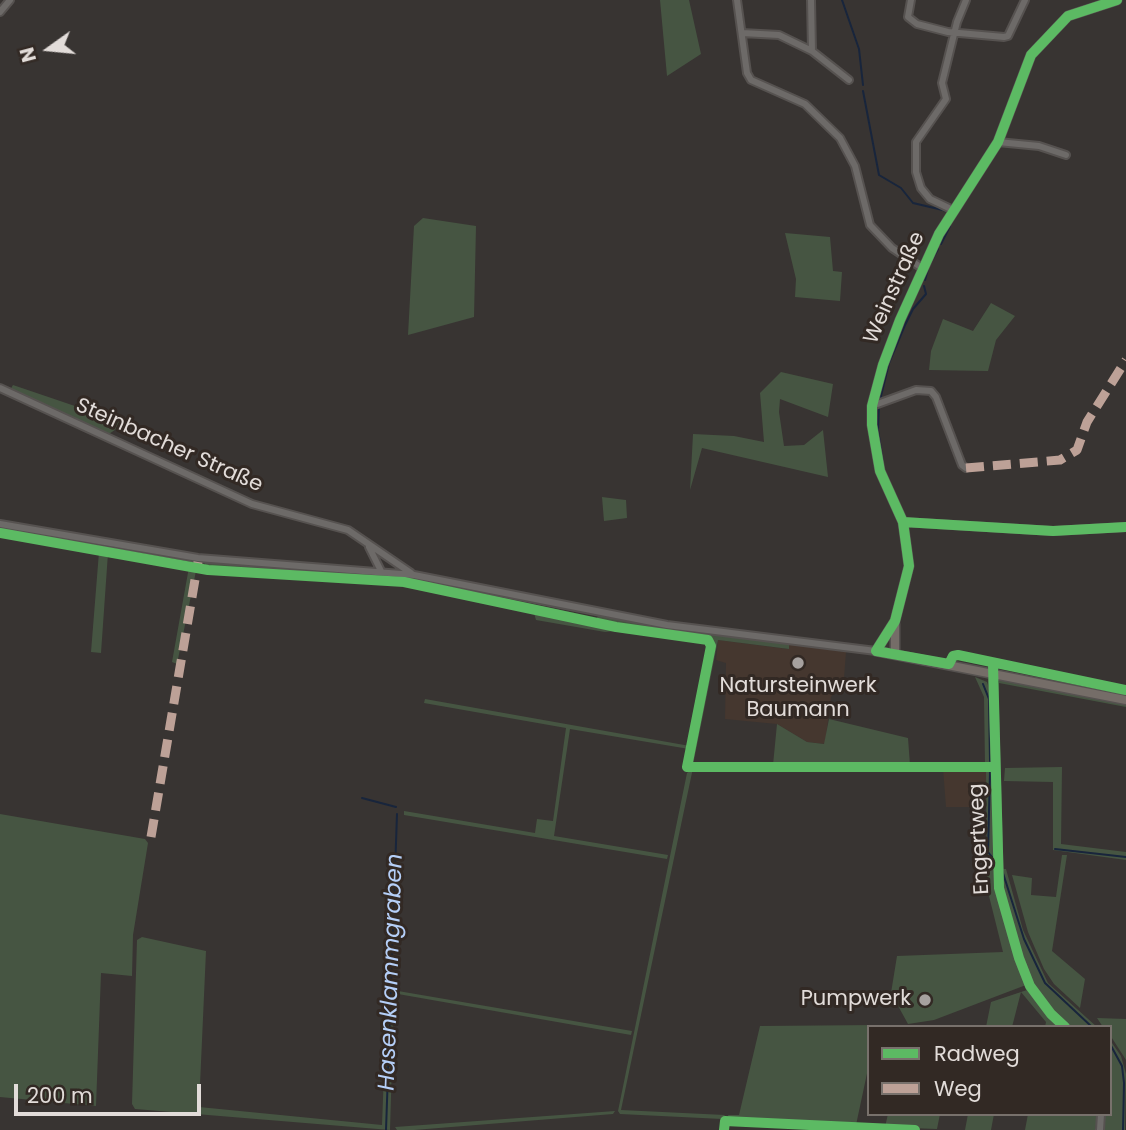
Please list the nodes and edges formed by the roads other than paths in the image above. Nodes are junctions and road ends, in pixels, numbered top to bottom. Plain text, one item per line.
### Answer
1 (10, 0) edge
2 (737, 0) edge
3 (811, 0) edge
4 (911, 0) edge
5 (966, 0) edge
6 (1025, 0) edge
7 (1117, 0) edge
8 (0, 12) edge
9 (742, 33) junction
10 (955, 33) junction
11 (813, 51) junction
12 (849, 80) dead end
13 (998, 142) junction
14 (1066, 155) dead end
15 (953, 210) junction
16 (922, 268) junction
17 (0, 388) edge
18 (877, 406) junction
19 (966, 468) dead end
20 (903, 522) junction
21 (0, 524) edge
22 (1126, 527) edge
23 (366, 543) junction
24 (381, 571) junction
25 (414, 575) junction
26 (895, 621) junction
27 (876, 651) junction
28 (895, 654) junction
29 (993, 673) junction
30 (1126, 700) edge
31 (1063, 1025) edge

1 - 8 street
2 - 9 street
3 - 11 street
4 - 10 street
5 - 10 street
6 - 10 street
7 - 13 main road, Weinstraße
9 - 11 street
9 - 16 street
10 - 15 street
11 - 12 street
13 - 14 street
13 - 15 main road, Weinstraße
15 - 16 main road, Weinstraße
16 - 18 main road, Weinstraße
17 - 23 street, Steinbacher Straße
18 - 19 street
18 - 20 main road, Weinstraße
20 - 22 street
20 - 26 main road, Weinstraße
21 - 24 street
23 - 24 street
23 - 25 street, Steinbacher Straße
24 - 25 street
25 - 27 street
26 - 27 main road, Weinstraße
26 - 28 main road, Weinstraße
27 - 28 main road
28 - 29 main road
29 - 30 main road
29 - 31 street, Engertweg

